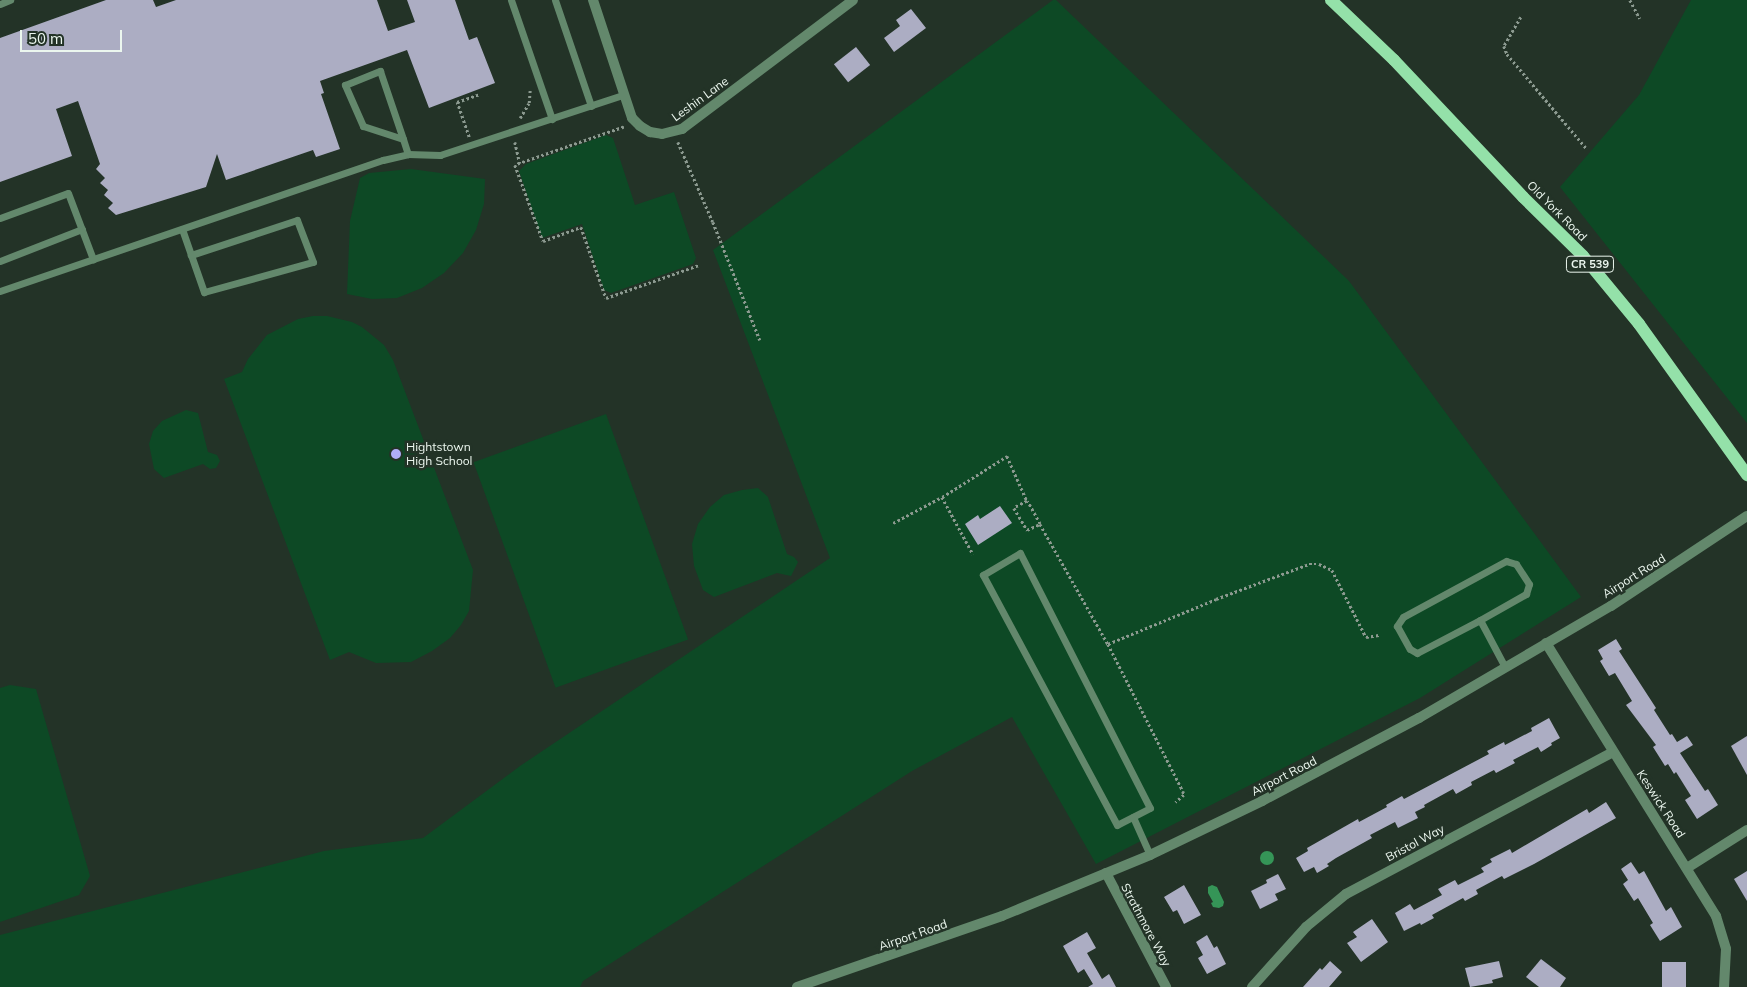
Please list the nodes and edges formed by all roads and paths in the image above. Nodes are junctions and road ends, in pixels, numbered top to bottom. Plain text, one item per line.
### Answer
1 (10, 0) edge
2 (511, 0) edge
3 (555, 0) edge
4 (593, 0) edge
5 (853, 0) edge
6 (1331, 0) edge
7 (1630, 0) edge
8 (0, 4) edge
9 (1521, 17) dead end
10 (1640, 19) dead end
11 (527, 80) dead end
12 (480, 94) dead end
13 (623, 95) junction
14 (591, 106) junction
15 (552, 119) junction
16 (518, 120) dead end
17 (624, 127) dead end
18 (477, 135) dead end
19 (403, 139) junction
20 (515, 142) dead end
21 (678, 142) dead end
22 (1587, 149) dead end
23 (408, 154) junction
24 (520, 163) junction
25 (0, 218) edge
26 (82, 229) junction
27 (182, 229) junction
28 (191, 255) junction
29 (93, 259) junction
30 (0, 261) edge
31 (699, 265) dead end
32 (0, 291) edge
33 (760, 340) dead end
34 (1747, 474) edge
35 (942, 497) junction
36 (1027, 500) junction
37 (1747, 516) edge
38 (893, 523) dead end
39 (1040, 524) junction
40 (973, 554) dead end
41 (1480, 620) junction
42 (1379, 635) dead end
43 (1546, 643) junction
44 (1108, 644) junction
45 (1505, 667) junction
46 (1613, 752) junction
47 (1176, 802) dead end
48 (1133, 817) junction
49 (1747, 830) edge
50 (1150, 855) junction
51 (1687, 868) junction
52 (1106, 874) junction
53 (797, 987) edge
54 (1166, 987) edge
55 (1252, 987) edge
56 (1724, 987) edge

1 - 8 lane
2 - 15 lane
3 - 14 lane
4 - 13 street, Leshin Lane
5 - 13 street, Leshin Lane
6 - 34 main road, Old York Road / CR 539
7 - 10 path
9 - 22 path
11 - 16 path
12 - 18 path
13 - 14 lane
14 - 15 lane
15 - 23 lane
17 - 24 path
19 - 19 lane
19 - 23 lane
20 - 24 path
21 - 33 path
23 - 27 lane
24 - 31 path
25 - 26 lane
26 - 29 lane
26 - 30 lane
27 - 28 lane
27 - 29 lane
28 - 28 lane
29 - 32 lane
35 - 36 path
35 - 38 path
35 - 40 path
36 - 39 path
36 - 39 path
37 - 43 street, Airport Road
39 - 44 path
41 - 41 lane
41 - 45 lane
42 - 44 path
43 - 45 street, Airport Road
43 - 46 street, Keswick Road
44 - 47 path
45 - 50 street, Airport Road
46 - 51 street, Keswick Road
46 - 55 street, Bristol Way
48 - 48 lane
48 - 50 lane
49 - 51 street
50 - 52 street, Airport Road
51 - 56 street, Keswick Road
52 - 53 street, Airport Road
52 - 54 street, Strathmore Way

